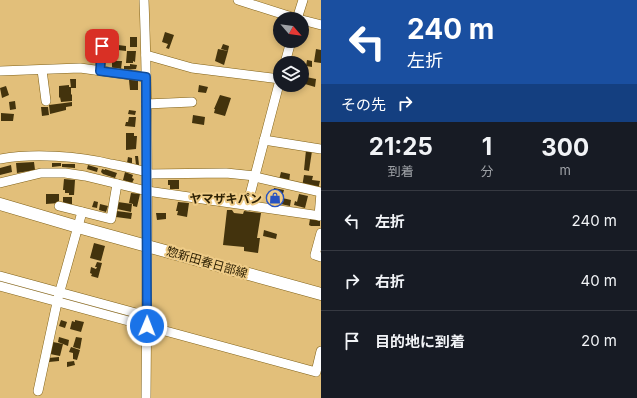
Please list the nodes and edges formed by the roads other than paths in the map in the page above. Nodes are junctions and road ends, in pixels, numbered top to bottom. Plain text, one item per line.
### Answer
1 (144, 0) edge
2 (238, 0) edge
3 (303, 0) edge
4 (276, 12) edge
5 (300, 12) edge
6 (309, 22) edge
7 (321, 25) edge
8 (102, 46) dead end
9 (146, 55) junction
10 (42, 70) junction
11 (100, 71) junction
12 (0, 72) edge
13 (146, 77) junction
14 (273, 79) edge
15 (277, 92) edge
16 (46, 101) dead end
17 (192, 102) dead end
18 (146, 104) junction
19 (264, 140) junction
20 (321, 149) edge
21 (0, 159) edge
22 (147, 175) junction
23 (255, 177) junction
24 (0, 183) edge
25 (117, 184) junction
26 (147, 191) junction
27 (321, 192) edge
28 (0, 204) edge
29 (59, 206) dead end
30 (247, 206) junction
31 (82, 212) junction
32 (320, 216) edge
33 (78, 227) junction
34 (321, 233) edge
35 (148, 246) junction
36 (321, 257) edge
37 (0, 276) edge
38 (0, 286) edge
39 (60, 292) junction
40 (321, 294) edge
41 (57, 302) junction
42 (148, 316) junction
43 (147, 326) junction
44 (321, 351) edge
45 (38, 391) dead end
46 (146, 398) edge

1 - 9 street
2 - 4 street
3 - 5 street
6 - 7 street
8 - 11 street
9 - 13 street
9 - 14 street
10 - 11 street
10 - 12 street
10 - 16 street
11 - 13 street
13 - 18 street
15 - 19 street
17 - 18 street
18 - 22 street
19 - 20 street
19 - 23 street
21 - 22 street
22 - 23 street
22 - 26 street
23 - 27 street
23 - 30 street
24 - 25 street
25 - 26 street
25 - 31 street
26 - 30 street
26 - 35 street
27 - 32 street
28 - 33 main road, 惣新田春日部線
29 - 31 street
30 - 32 street
31 - 33 street
33 - 35 main road, 惣新田春日部線
33 - 39 street
34 - 36 street
35 - 40 main road, 惣新田春日部線
35 - 42 street
37 - 39 street
38 - 41 street
39 - 41 street
39 - 42 street
41 - 43 street
41 - 45 street
42 - 43 street
43 - 44 street
43 - 46 street

